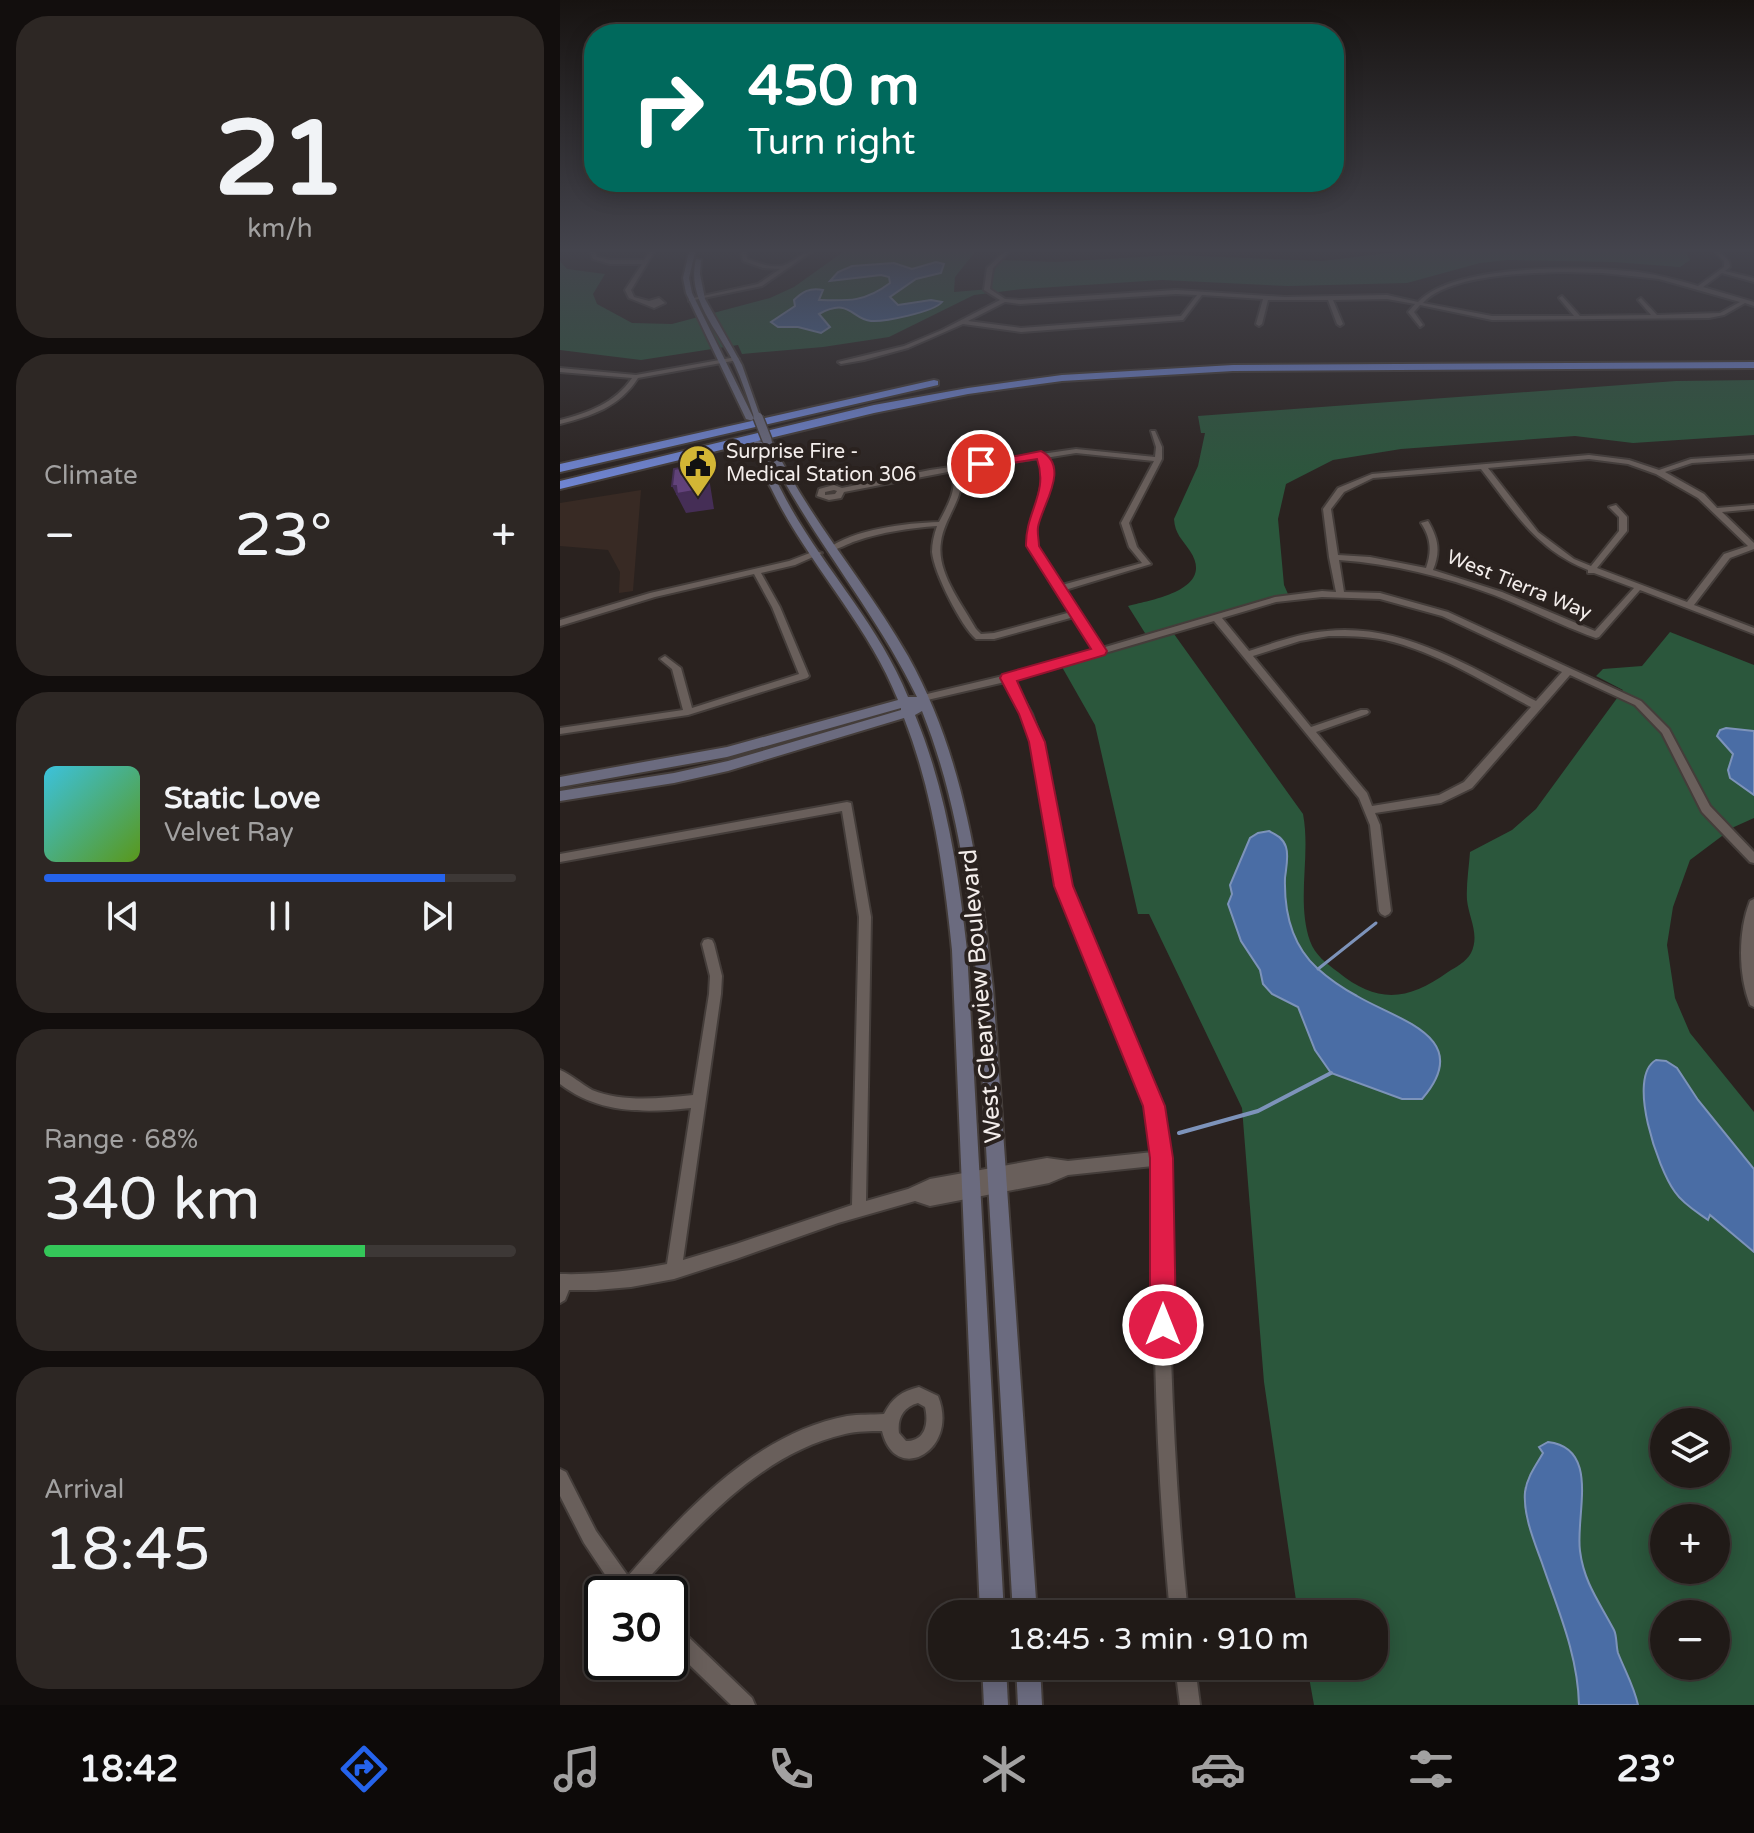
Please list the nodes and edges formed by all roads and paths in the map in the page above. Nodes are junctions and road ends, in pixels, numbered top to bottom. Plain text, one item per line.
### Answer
1 (711, 332) edge
2 (718, 332) edge
3 (942, 332) edge
4 (1754, 352) edge
5 (1199, 356) dead end
6 (736, 359) junction
7 (724, 361) junction
8 (841, 362) dead end
9 (1080, 363) dead end
10 (1754, 365) edge
11 (1041, 367) dead end
12 (560, 370) edge
13 (571, 372) junction
14 (636, 377) junction
15 (560, 379) edge
16 (949, 380) dead end
17 (754, 418) junction
18 (560, 422) edge
19 (1153, 432) dead end
20 (763, 441) junction
21 (1041, 455) junction
22 (1754, 457) edge
23 (1158, 459) junction
24 (1482, 465) junction
25 (560, 468) edge
26 (956, 468) junction
27 (1659, 472) junction
28 (560, 485) edge
29 (841, 490) dead end
30 (1613, 507) dead end
31 (1754, 507) edge
32 (1715, 510) junction
33 (1425, 523) dead end
34 (940, 524) junction
35 (1754, 547) edge
36 (831, 549) junction
37 (818, 553) junction
38 (1333, 557) junction
39 (1430, 569) junction
40 (756, 571) junction
41 (1591, 571) junction
42 (1059, 589) junction
43 (1637, 589) junction
44 (1340, 593) junction
45 (1688, 607) junction
46 (560, 611) edge
47 (1075, 614) junction
48 (1216, 617) junction
49 (562, 623) edge
50 (1754, 631) edge
51 (1100, 651) junction
52 (1246, 655) junction
53 (665, 659) dead end
54 (1569, 670) junction
55 (1008, 678) junction
56 (925, 702) junction
57 (1536, 705) junction
58 (908, 707) junction
59 (688, 712) junction
60 (1364, 712) dead end
61 (560, 731) edge
62 (1309, 731) junction
63 (560, 782) edge
64 (560, 796) edge
65 (1371, 810) junction
66 (560, 858) edge
67 (1754, 859) edge
68 (1754, 904) edge
69 (1385, 911) dead end
70 (708, 944) dead end
71 (1754, 1001) edge
72 (560, 1076) edge
73 (698, 1101) junction
74 (1162, 1158) junction
75 (996, 1179) junction
76 (970, 1184) junction
77 (859, 1209) junction
78 (674, 1271) junction
79 (561, 1286) edge
80 (890, 1422) dead end
81 (560, 1478) edge
82 (616, 1576) edge
83 (642, 1576) edge
84 (991, 1600) edge
85 (1024, 1600) edge
86 (1178, 1600) edge
87 (688, 1650) edge
88 (995, 1680) edge
89 (1029, 1680) edge
90 (1187, 1680) edge
91 (745, 1705) edge
92 (996, 1705) edge
93 (1030, 1705) edge
94 (1190, 1705) edge

1 - 7 street, West Clearview Boulevard
2 - 6 street, West Clearview Boulevard
3 - 8 street
4 - 5 highway
6 - 7 street
6 - 17 street, West Clearview Boulevard
7 - 14 street
7 - 17 street, West Clearview Boulevard
9 - 11 highway
10 - 28 highway
12 - 13 street
13 - 14 street
13 - 15 street
14 - 18 street
16 - 25 highway
17 - 20 street, West Clearview Boulevard
19 - 23 street
20 - 36 street, West Clearview Boulevard
20 - 37 street, West Clearview Boulevard
21 - 23 street
21 - 26 street
21 - 42 street
22 - 27 street
23 - 42 street
24 - 27 street
24 - 38 street
24 - 41 street
26 - 29 street
26 - 34 street
27 - 32 street
30 - 41 street
31 - 32 street
32 - 35 street
33 - 39 street
34 - 36 street
34 - 47 street
35 - 45 street
36 - 37 street
36 - 56 street, West Clearview Boulevard
37 - 40 street
37 - 58 street, West Clearview Boulevard
38 - 39 street, West Tierra Way
38 - 44 street
39 - 43 street, West Tierra Way
40 - 49 street
40 - 59 street
41 - 43 street
42 - 47 street
43 - 45 street
44 - 48 street
44 - 54 street
45 - 50 street
46 - 49 street
47 - 51 street
48 - 51 street
48 - 52 street
51 - 55 street
52 - 57 street
52 - 62 street
53 - 59 street
54 - 57 street
54 - 67 street
55 - 56 street
55 - 74 street
56 - 58 street
56 - 75 street, West Clearview Boulevard
57 - 65 street
58 - 63 street
58 - 64 street
58 - 76 street, West Clearview Boulevard
59 - 61 street
60 - 62 street
62 - 65 street
65 - 69 street
66 - 77 street
68 - 71 street
70 - 73 street
72 - 73 street
73 - 78 street
74 - 75 street
74 - 86 street
75 - 76 street
75 - 85 street, West Clearview Boulevard
76 - 77 street
76 - 84 street, West Clearview Boulevard
77 - 78 street
78 - 79 street
80 - 83 street
81 - 82 street
87 - 91 street
88 - 92 street
89 - 93 street
90 - 94 street

